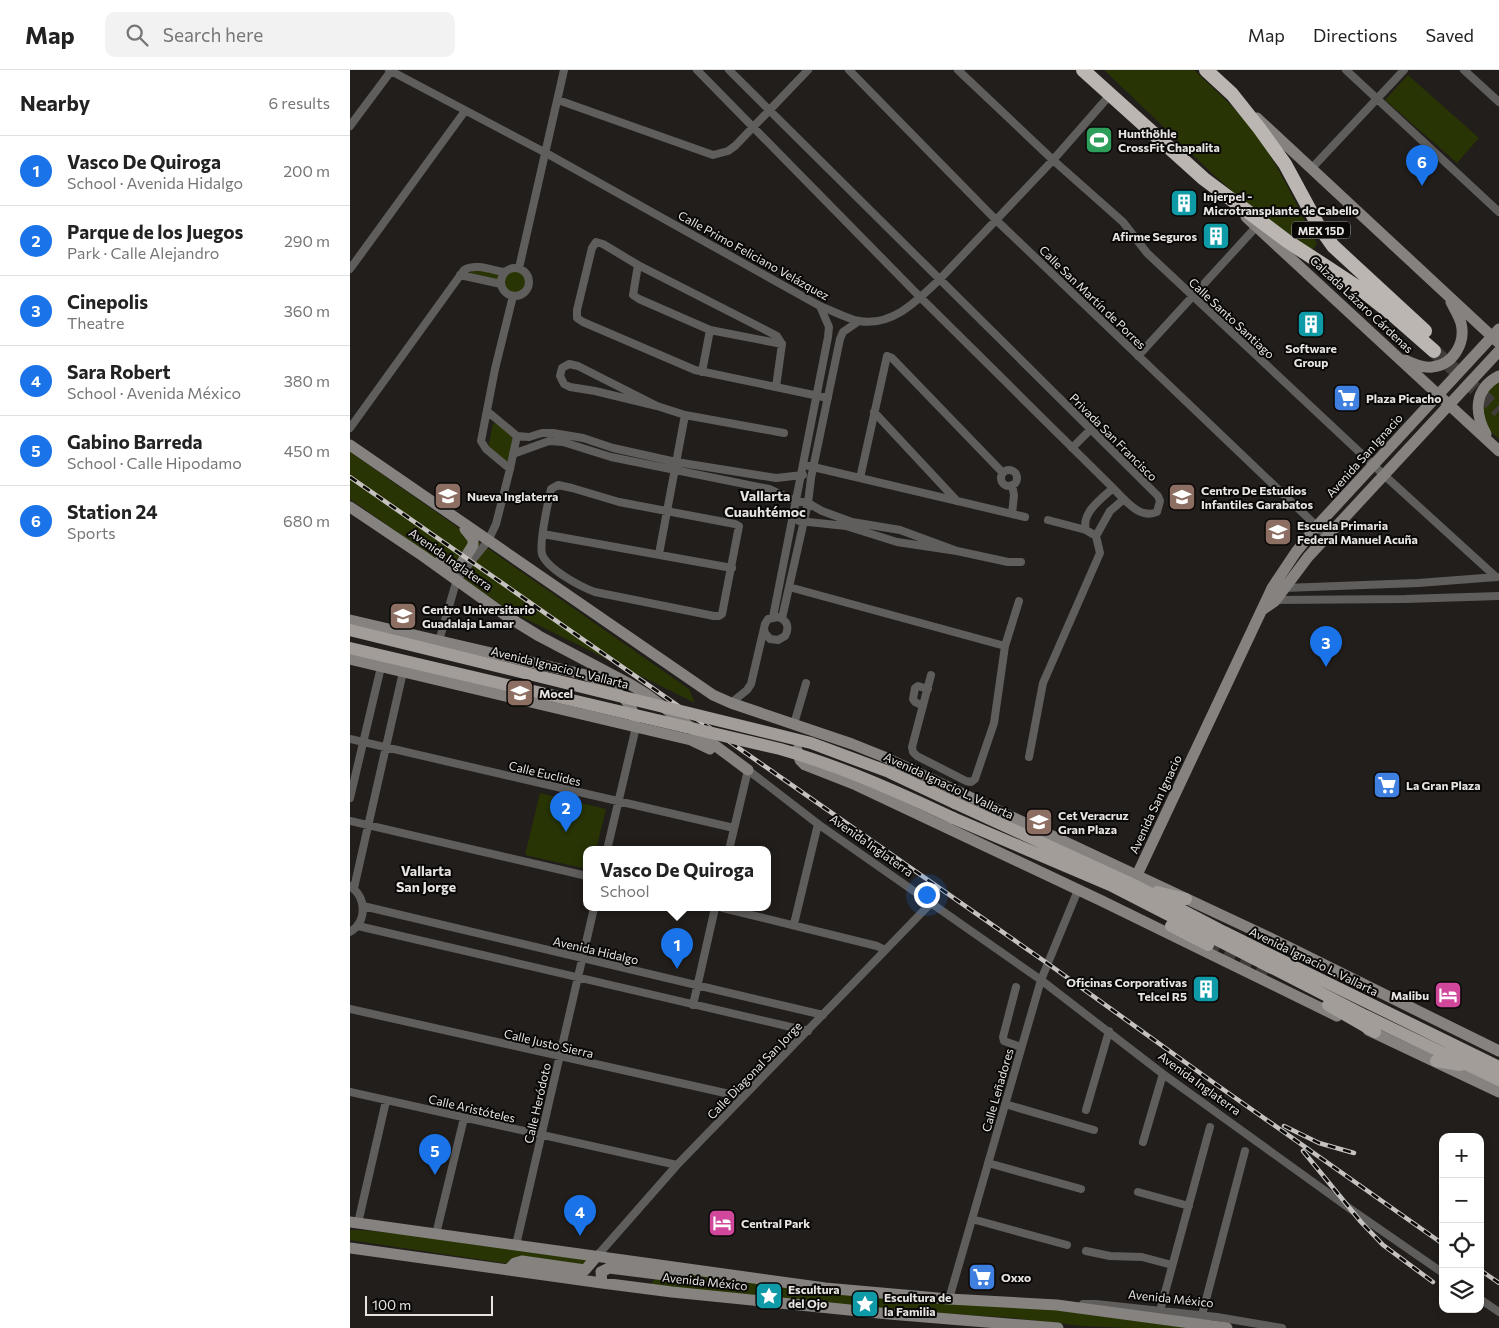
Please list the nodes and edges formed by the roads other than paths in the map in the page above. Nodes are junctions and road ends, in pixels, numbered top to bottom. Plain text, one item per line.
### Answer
1 (390, 70) edge
2 (564, 70) edge
3 (697, 70) edge
4 (729, 70) edge
5 (808, 70) edge
6 (849, 70) edge
7 (958, 70) edge
8 (1083, 70) edge
9 (1206, 70) edge
10 (1346, 70) edge
11 (1404, 70) edge
12 (1464, 70) edge
13 (1232, 94) junction
14 (1110, 95) junction
15 (1377, 99) junction
16 (558, 100) junction
17 (1499, 102) edge
18 (769, 109) junction
19 (465, 111) junction
20 (350, 126) edge
21 (753, 126) junction
22 (546, 153) junction
23 (1053, 160) junction
24 (1311, 169) junction
25 (1204, 179) junction
26 (1499, 212) edge
27 (996, 219) junction
28 (1256, 227) junction
29 (638, 265) junction
30 (519, 268) junction
31 (350, 269) edge
32 (504, 272) junction
33 (460, 275) junction
34 (939, 280) junction
35 (501, 284) junction
36 (513, 296) junction
37 (1193, 296) junction
38 (1448, 296) junction
39 (920, 297) junction
40 (820, 306) junction
41 (859, 321) junction
42 (710, 330) junction
43 (1497, 336) edge
44 (782, 344) junction
45 (1499, 351) edge
46 (1138, 356) junction
47 (1399, 358) junction
48 (702, 372) junction
49 (1499, 376) edge
50 (776, 387) junction
51 (1438, 394) junction
52 (817, 396) junction
53 (828, 398) junction
54 (1450, 405) junction
55 (657, 406) junction
56 (487, 411) junction
57 (874, 412) junction
58 (685, 415) junction
59 (350, 428) edge
60 (1091, 429) junction
61 (784, 433) dead end
62 (517, 436) junction
63 (350, 445) edge
64 (1495, 447) edge
65 (1072, 448) junction
66 (513, 454) junction
67 (802, 464) junction
68 (675, 466) junction
69 (1373, 466) junction
70 (813, 467) junction
71 (510, 469) junction
72 (1003, 473) junction
73 (800, 474) junction
74 (1384, 476) junction
75 (812, 477) junction
76 (860, 478) junction
77 (1012, 485) junction
78 (1112, 488) junction
79 (1124, 498) junction
80 (796, 501) junction
81 (957, 501) junction
82 (808, 503) junction
83 (350, 507) edge
84 (666, 511) junction
85 (822, 511) junction
86 (1012, 514) junction
87 (1025, 517) dead end
88 (459, 520) junction
89 (792, 520) junction
90 (1048, 520) dead end
91 (803, 522) junction
92 (819, 523) junction
93 (847, 524) junction
94 (1317, 526) junction
95 (1086, 530) junction
96 (543, 534) junction
97 (1096, 536) junction
98 (1327, 536) junction
99 (488, 541) junction
100 (957, 551) junction
101 (659, 554) junction
102 (423, 556) junction
103 (1021, 562) dead end
104 (732, 568) junction
105 (1498, 577) edge
106 (457, 579) junction
107 (1418, 583) junction
108 (789, 587) junction
109 (1272, 588) junction
110 (1284, 588) junction
111 (1499, 596) edge
112 (1424, 599) junction
113 (1019, 601) dead end
114 (1267, 603) junction
115 (773, 617) junction
116 (782, 618) junction
117 (350, 620) edge
118 (764, 629) junction
119 (350, 630) edge
120 (439, 641) junction
121 (1005, 646) junction
122 (350, 648) edge
123 (350, 660) edge
124 (382, 667) junction
125 (403, 672) junction
126 (932, 675) dead end
127 (806, 683) dead end
128 (928, 689) junction
129 (730, 703) junction
130 (923, 706) junction
131 (794, 724) junction
132 (636, 727) junction
133 (818, 732) junction
134 (350, 739) edge
135 (363, 742) junction
136 (386, 748) junction
137 (1028, 757) dead end
138 (743, 767) junction
139 (350, 798) edge
140 (618, 801) junction
141 (350, 821) edge
142 (818, 824) junction
143 (368, 825) junction
144 (734, 828) junction
145 (608, 846) edge
146 (730, 846) edge
147 (583, 875) edge
148 (1137, 881) junction
149 (1110, 886) junction
150 (352, 887) edge
151 (1078, 890) junction
152 (1186, 899) joint
153 (931, 902) junction
154 (363, 906) junction
155 (593, 911) edge
156 (714, 911) edge
157 (736, 911) edge
158 (794, 924) junction
159 (358, 926) junction
160 (350, 932) edge
161 (1208, 945) tunnel mouth
162 (885, 950) junction
163 (582, 959) junction
164 (1269, 974) tunnel mouth
165 (578, 978) junction
166 (1041, 980) junction
167 (698, 986) junction
168 (1016, 987) dead end
169 (693, 1005) junction
170 (350, 1010) edge
171 (824, 1014) junction
172 (808, 1031) junction
173 (1108, 1031) junction
174 (1375, 1032) junction
175 (1021, 1047) junction
176 (1499, 1052) edge
177 (559, 1057) junction
178 (1436, 1061) junction
179 (1499, 1067) edge
180 (1474, 1068) junction
181 (1163, 1074) junction
182 (1499, 1080) edge
183 (350, 1092) edge
184 (1499, 1092) edge
185 (743, 1097) junction
186 (386, 1100) junction
187 (1005, 1104) junction
188 (1086, 1110) dead end
189 (464, 1118) junction
190 (1210, 1127) dead end
191 (1094, 1130) dead end
192 (541, 1135) junction
193 (1143, 1142) dead end
194 (1245, 1151) dead end
195 (988, 1163) junction
196 (677, 1165) junction
197 (1081, 1189) dead end
198 (1138, 1192) dead end
199 (1189, 1206) junction
200 (972, 1219) junction
201 (352, 1224) edge
202 (436, 1234) junction
203 (516, 1245) junction
204 (1067, 1245) dead end
205 (350, 1248) edge
206 (1086, 1251) dead end
207 (597, 1256) junction
208 (1172, 1265) junction
209 (508, 1270) junction
210 (696, 1270) junction
211 (1439, 1270) edge
212 (602, 1284) junction
213 (949, 1299) junction
214 (1484, 1302) edge
215 (1057, 1306) junction
216 (1160, 1311) junction
217 (1499, 1312) edge
218 (1202, 1315) junction
219 (1058, 1328) edge
220 (1227, 1328) edge
221 (1282, 1328) edge

1 - 19 street, Calle Primo Feliciano Velázquez
1 - 20 street
2 - 16 street
3 - 21 street, Privada San Francisco
4 - 18 street, Privada San Francisco
5 - 18 street
6 - 27 street, Calle San Martín de Porres
7 - 23 street, Calle Santo Santiago
8 - 14 highway, Calzada Lázaro Cárdenas / MEX 15D
9 - 13 highway, Calzada Lázaro Cárdenas / MEX 15D
10 - 15 street
11 - 15 street
12 - 17 street
13 - 24 street, Calzada Lázaro Cárdenas
13 - 25 highway, Calzada Lázaro Cárdenas / MEX 15D
14 - 23 street, Calle Primo Feliciano Velázquez
14 - 25 highway, Calzada Lázaro Cárdenas / MEX 15D
15 - 24 street
15 - 26 street
16 - 21 street
16 - 22 street
18 - 21 street
18 - 34 street, Privada San Francisco
19 - 22 street, Calle Primo Feliciano Velázquez
19 - 31 street
21 - 39 street, Privada San Francisco
22 - 30 street
22 - 40 street, Calle Primo Feliciano Velázquez
23 - 27 street, Calle Primo Feliciano Velázquez
23 - 37 street, Calle Santo Santiago
24 - 38 street, Calzada Lázaro Cárdenas
25 - 28 street, Calzada Lázaro Cárdenas
27 - 34 street, Calle Primo Feliciano Velázquez
27 - 46 street, Calle San Martín de Porres
28 - 37 street
28 - 47 street, Calzada Lázaro Cárdenas
29 - 42 street
29 - 44 street
29 - 48 street
30 - 32 street
30 - 36 street
32 - 33 street
32 - 35 street
33 - 35 street
33 - 59 street
34 - 39 street, Calle Primo Feliciano Velázquez
34 - 60 street, Privada San Francisco
35 - 36 street
36 - 56 street
37 - 46 street
37 - 69 street, Calle Santo Santiago
38 - 43 street, Calzada Lázaro Cárdenas
38 - 47 street
39 - 41 street, Calle Primo Feliciano Velázquez
39 - 65 street, Privada San Francisco
40 - 41 street, Calle Primo Feliciano Velázquez
40 - 52 street
41 - 53 street
42 - 44 street
42 - 48 street
43 - 51 street, Avenida San Ignacio
44 - 50 street
45 - 54 street, Avenida San Ignacio
46 - 94 street, Calle San Martín de Porres
47 - 51 street, Calzada Lázaro Cárdenas
48 - 50 street
49 - 64 street
50 - 52 street
51 - 54 street, Calzada Lázaro Cárdenas
51 - 69 street, Avenida San Ignacio
52 - 53 street
52 - 67 street
53 - 70 street
54 - 64 street, Calzada Lázaro Cárdenas
54 - 74 street, Avenida San Ignacio
55 - 55 street
55 - 58 street
56 - 62 street
56 - 71 street
57 - 72 street
57 - 76 street
57 - 81 street
58 - 61 street
58 - 68 street
60 - 65 street
60 - 79 street, Privada San Francisco
62 - 66 street
62 - 68 street
63 - 88 street
65 - 78 street, Privada San Francisco
66 - 68 street
66 - 71 street
67 - 70 street
67 - 73 street
68 - 73 street
68 - 80 street
68 - 84 street
69 - 74 street, Calle Santo Santiago
69 - 94 street, Avenida San Ignacio
70 - 75 street
70 - 76 street
71 - 99 street
72 - 77 street
72 - 77 street
73 - 75 street
73 - 80 street
74 - 98 street, Avenida San Ignacio
74 - 105 street, Calle Santo Santiago
75 - 82 street
76 - 81 street
77 - 86 street
78 - 79 street, Privada San Francisco
78 - 95 street
79 - 97 street
80 - 82 street
80 - 89 street
81 - 86 street
82 - 85 street
82 - 91 street
83 - 102 street, Avenida Inglaterra
84 - 96 street
84 - 101 street
84 - 104 street
85 - 92 street
85 - 93 street
86 - 87 street
88 - 99 street
88 - 102 street
89 - 91 street
89 - 115 street
90 - 95 street
91 - 92 street
91 - 108 street
92 - 93 street
93 - 100 street
93 - 100 street
94 - 98 street, Calle San Martín de Porres
94 - 109 street, Avenida San Ignacio
95 - 97 street
96 - 101 street
96 - 104 street
97 - 137 street
98 - 110 street, Avenida San Ignacio
99 - 106 street
99 - 129 street
100 - 103 street
101 - 104 street
102 - 106 street, Avenida Inglaterra
105 - 107 street
106 - 120 street
106 - 138 street, Avenida Inglaterra
107 - 110 street
107 - 112 street
108 - 116 street
108 - 121 street
109 - 110 street
109 - 114 street, Avenida San Ignacio
110 - 114 street, Avenida San Ignacio
111 - 112 street
112 - 114 street
113 - 121 street
114 - 148 street, Avenida San Ignacio
115 - 116 street
115 - 118 street
116 - 118 street
117 - 120 street, Avenida Ignacio L. Vallarta
118 - 129 street
119 - 148 main road, Avenida Ignacio L. Vallarta, bridge
120 - 132 street, Avenida Ignacio L. Vallarta
121 - 130 street
122 - 149 main road, Avenida Ignacio L. Vallarta, bridge
123 - 124 street
124 - 125 street
124 - 135 street
125 - 132 street
125 - 136 street
126 - 128 street
127 - 131 street
128 - 130 street
128 - 130 street
129 - 131 street
131 - 133 street
132 - 138 street
132 - 140 street
133 - 148 street, Avenida Ignacio L. Vallarta
133 - 151 street
134 - 135 street, Calle Euclides
135 - 136 street, Calle Euclides
135 - 139 street
136 - 140 street, Calle Euclides
136 - 143 street
138 - 142 street, Avenida Inglaterra
138 - 144 street
140 - 144 street, Calle Euclides
140 - 145 street
141 - 143 street
142 - 153 street, Avenida Inglaterra
142 - 158 street
143 - 147 street
143 - 150 street
144 - 146 street
148 - 152 main road
148 - 179 main road, Avenida Ignacio L. Vallarta
149 - 161 main road
149 - 180 main road, Avenida Ignacio L. Vallarta
150 - 154 street
151 - 166 street, Calle Leñadores
151 - 174 street
152 - 176 street, Avenida Ignacio L. Vallarta
153 - 162 street, Calle Diagonal San Jorge
153 - 166 street, Avenida Inglaterra
154 - 159 street
154 - 163 street, Avenida Hidalgo
155 - 163 street, Calle Heródoto
156 - 167 street
157 - 158 street
158 - 162 street
159 - 160 street
159 - 165 street
162 - 171 street, Calle Diagonal San Jorge
163 - 165 street, Calle Heródoto
163 - 167 street, Avenida Hidalgo
164 - 174 main road
165 - 169 street
165 - 177 street, Calle Heródoto
166 - 173 street, Avenida Inglaterra
166 - 175 street, Calle Leñadores
167 - 169 street
167 - 171 street, Avenida Hidalgo
168 - 175 street
169 - 172 street
170 - 177 street, Calle Justo Sierra
171 - 172 street, Calle Diagonal San Jorge
172 - 185 street, Calle Diagonal San Jorge
173 - 181 street, Avenida Inglaterra
173 - 188 street
174 - 178 street
175 - 187 street, Calle Leñadores
177 - 185 street, Calle Justo Sierra
177 - 192 street, Calle Heródoto
178 - 180 main road
178 - 184 street
180 - 182 main road, Avenida Ignacio L. Vallarta
181 - 193 street
181 - 211 street, Avenida Inglaterra
183 - 186 street, Calle Aristóteles
185 - 196 street, Calle Diagonal San Jorge
186 - 189 street, Calle Aristóteles
186 - 201 street
187 - 191 street
187 - 195 street, Calle Leñadores
189 - 192 street, Calle Aristóteles
189 - 202 street
190 - 199 street
192 - 196 street, Calle Aristóteles
192 - 203 street, Calle Heródoto
194 - 218 street
195 - 197 street
195 - 200 street, Calle Leñadores
196 - 207 street, Calle Diagonal San Jorge
198 - 199 street
199 - 208 street
200 - 204 street
200 - 213 street, Calle Leñadores
201 - 202 street, Avenida México
202 - 203 street, Avenida México
203 - 207 street, Avenida México
205 - 209 street, Avenida México
206 - 208 street
207 - 209 street
207 - 210 street, Avenida México
208 - 216 street
209 - 212 street, Avenida México
210 - 212 street
210 - 213 street, Avenida México
212 - 219 street, Avenida México
213 - 215 street, Avenida México
214 - 217 street
215 - 216 street, Avenida México
215 - 220 street, Avenida México
216 - 218 street, Avenida México
218 - 221 street, Avenida México

